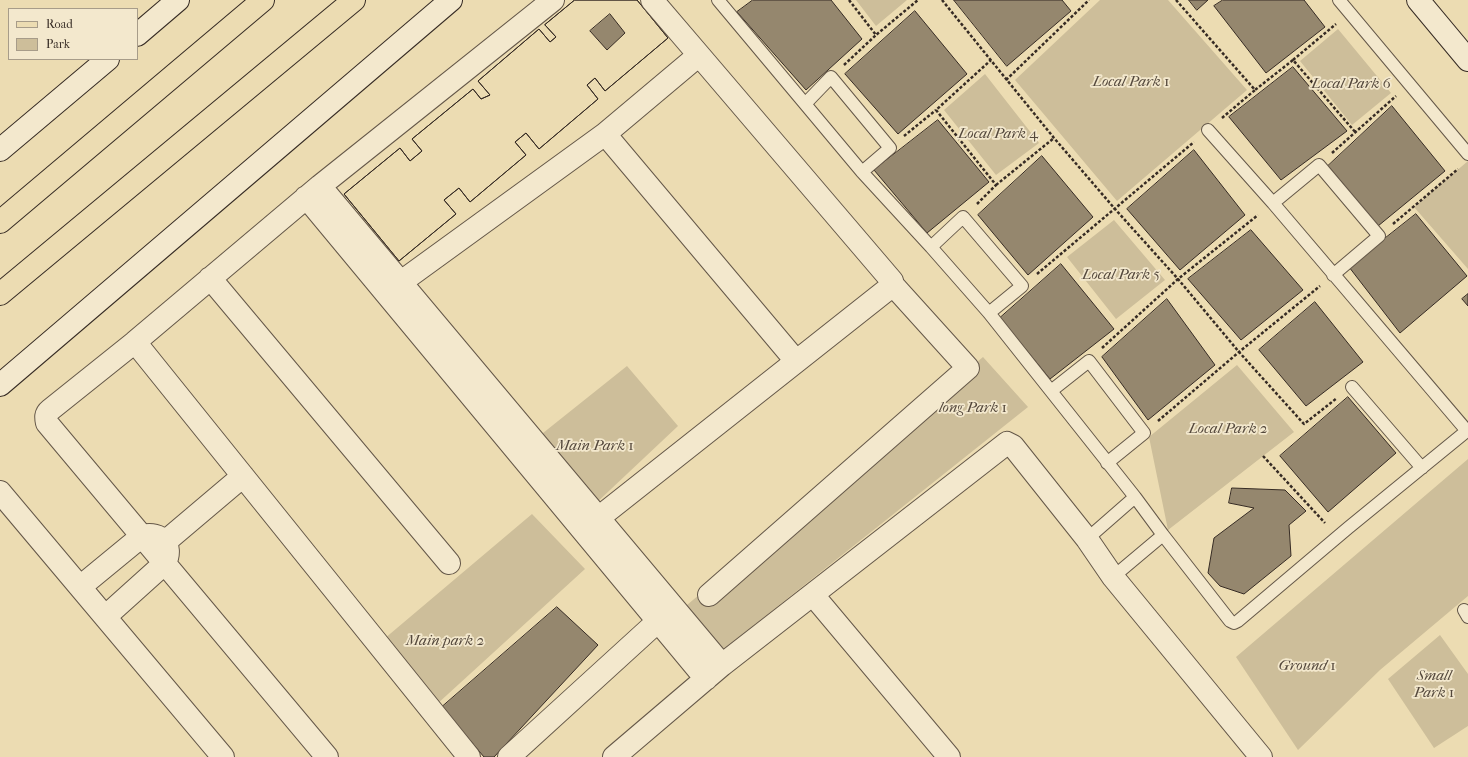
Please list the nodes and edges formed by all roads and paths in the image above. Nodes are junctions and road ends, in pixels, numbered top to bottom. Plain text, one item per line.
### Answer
1 (178, 0) edge
2 (263, 0) edge
3 (354, 0) edge
4 (451, 0) edge
5 (553, 0) edge
6 (652, 0) edge
7 (718, 0) edge
8 (849, 0) edge
9 (918, 0) edge
10 (942, 0) edge
11 (1089, 0) edge
12 (1176, 0) edge
13 (1339, 0) edge
14 (1418, 0) edge
15 (1350, 12) junction
16 (138, 34) edge
17 (876, 35) junction
18 (699, 54) junction
19 (107, 60) edge
20 (990, 60) junction
21 (1293, 60) junction
22 (1468, 60) edge
23 (832, 76) junction
24 (1006, 80) junction
25 (1410, 84) junction
26 (1255, 90) junction
27 (805, 104) junction
28 (936, 110) junction
29 (1208, 130) junction
30 (1356, 133) junction
31 (605, 134) junction
32 (1054, 138) junction
33 (890, 148) junction
34 (0, 150) edge
35 (1468, 154) edge
36 (1319, 165) junction
37 (1462, 166) dead end
38 (862, 172) junction
39 (996, 185) junction
40 (313, 192) junction
41 (1273, 203) junction
42 (1115, 209) junction
43 (963, 217) junction
44 (0, 222) edge
45 (1379, 236) junction
46 (931, 247) junction
47 (1333, 275) junction
48 (210, 278) junction
49 (1178, 279) junction
50 (893, 285) junction
51 (1022, 286) junction
52 (393, 288) junction
53 (0, 294) edge
54 (989, 313) junction
55 (135, 342) junction
56 (1239, 352) junction
57 (796, 361) junction
58 (1089, 361) junction
59 (0, 385) edge
60 (1352, 387) joint
61 (1051, 391) junction
62 (1467, 430) edge
63 (1144, 433) junction
64 (1264, 456) dead end
65 (1107, 463) junction
66 (1422, 468) junction
67 (243, 476) junction
68 (0, 492) edge
69 (1135, 497) junction
70 (590, 524) junction
71 (1163, 535) junction
72 (142, 536) junction
73 (1338, 537) junction
74 (1087, 539) junction
75 (165, 542) junction
76 (449, 563) dead end
77 (165, 564) junction
78 (1113, 577) junction
79 (80, 587) junction
80 (709, 595) dead end
81 (813, 595) junction
82 (673, 607) junction
83 (105, 617) junction
84 (657, 621) junction
85 (722, 665) junction
86 (706, 679) junction
87 (223, 757) edge
88 (327, 757) edge
89 (470, 757) edge
90 (510, 757) edge
91 (614, 757) edge
92 (949, 757) edge
93 (1261, 757) edge

1 - 16 street
2 - 44 main road
3 - 53 main road
4 - 59 street
5 - 40 street
6 - 18 street
7 - 27 lane
8 - 17 path
9 - 17 path
10 - 20 path
11 - 24 path
12 - 26 path
13 - 15 lane
14 - 22 street
15 - 21 path
15 - 25 lane
17 - 23 path
18 - 31 street
18 - 50 street
19 - 34 street
20 - 24 path
20 - 28 path
21 - 26 path
21 - 30 path
23 - 27 lane
23 - 33 lane
24 - 32 path
25 - 30 path
25 - 35 lane
26 - 29 path
27 - 38 lane
28 - 33 path
28 - 39 path
29 - 41 lane
29 - 42 path
30 - 36 path
31 - 52 street
31 - 57 street
32 - 39 path
32 - 42 path
33 - 38 lane
36 - 41 lane
36 - 45 lane
37 - 45 path
38 - 46 lane
39 - 43 path
40 - 48 street
40 - 52 street
41 - 47 lane
41 - 49 path
42 - 49 path
42 - 51 path
43 - 46 lane
43 - 51 lane
45 - 47 lane
46 - 54 lane
47 - 56 path
47 - 62 lane
48 - 55 street
48 - 76 street
49 - 56 path
49 - 58 path
50 - 57 street
50 - 80 street
51 - 54 lane
52 - 70 street
54 - 61 lane
55 - 67 street
55 - 72 street
56 - 60 path
56 - 63 path
57 - 70 street
58 - 61 lane
58 - 63 lane
60 - 66 lane
61 - 65 lane
62 - 66 lane
63 - 65 lane
64 - 73 path
65 - 69 lane
66 - 73 lane
67 - 75 street
67 - 89 street
68 - 79 street
69 - 71 lane
69 - 74 lane
70 - 82 street
70 - 84 street
71 - 73 lane
71 - 78 lane
72 - 75 street
72 - 77 street
72 - 79 street
74 - 78 street
74 - 81 street
75 - 77 street
77 - 83 street
77 - 88 street
78 - 93 street
79 - 83 street
81 - 85 street
81 - 92 street
82 - 84 street
82 - 85 street
83 - 87 street
84 - 86 street
84 - 90 street
85 - 86 street
86 - 91 street

